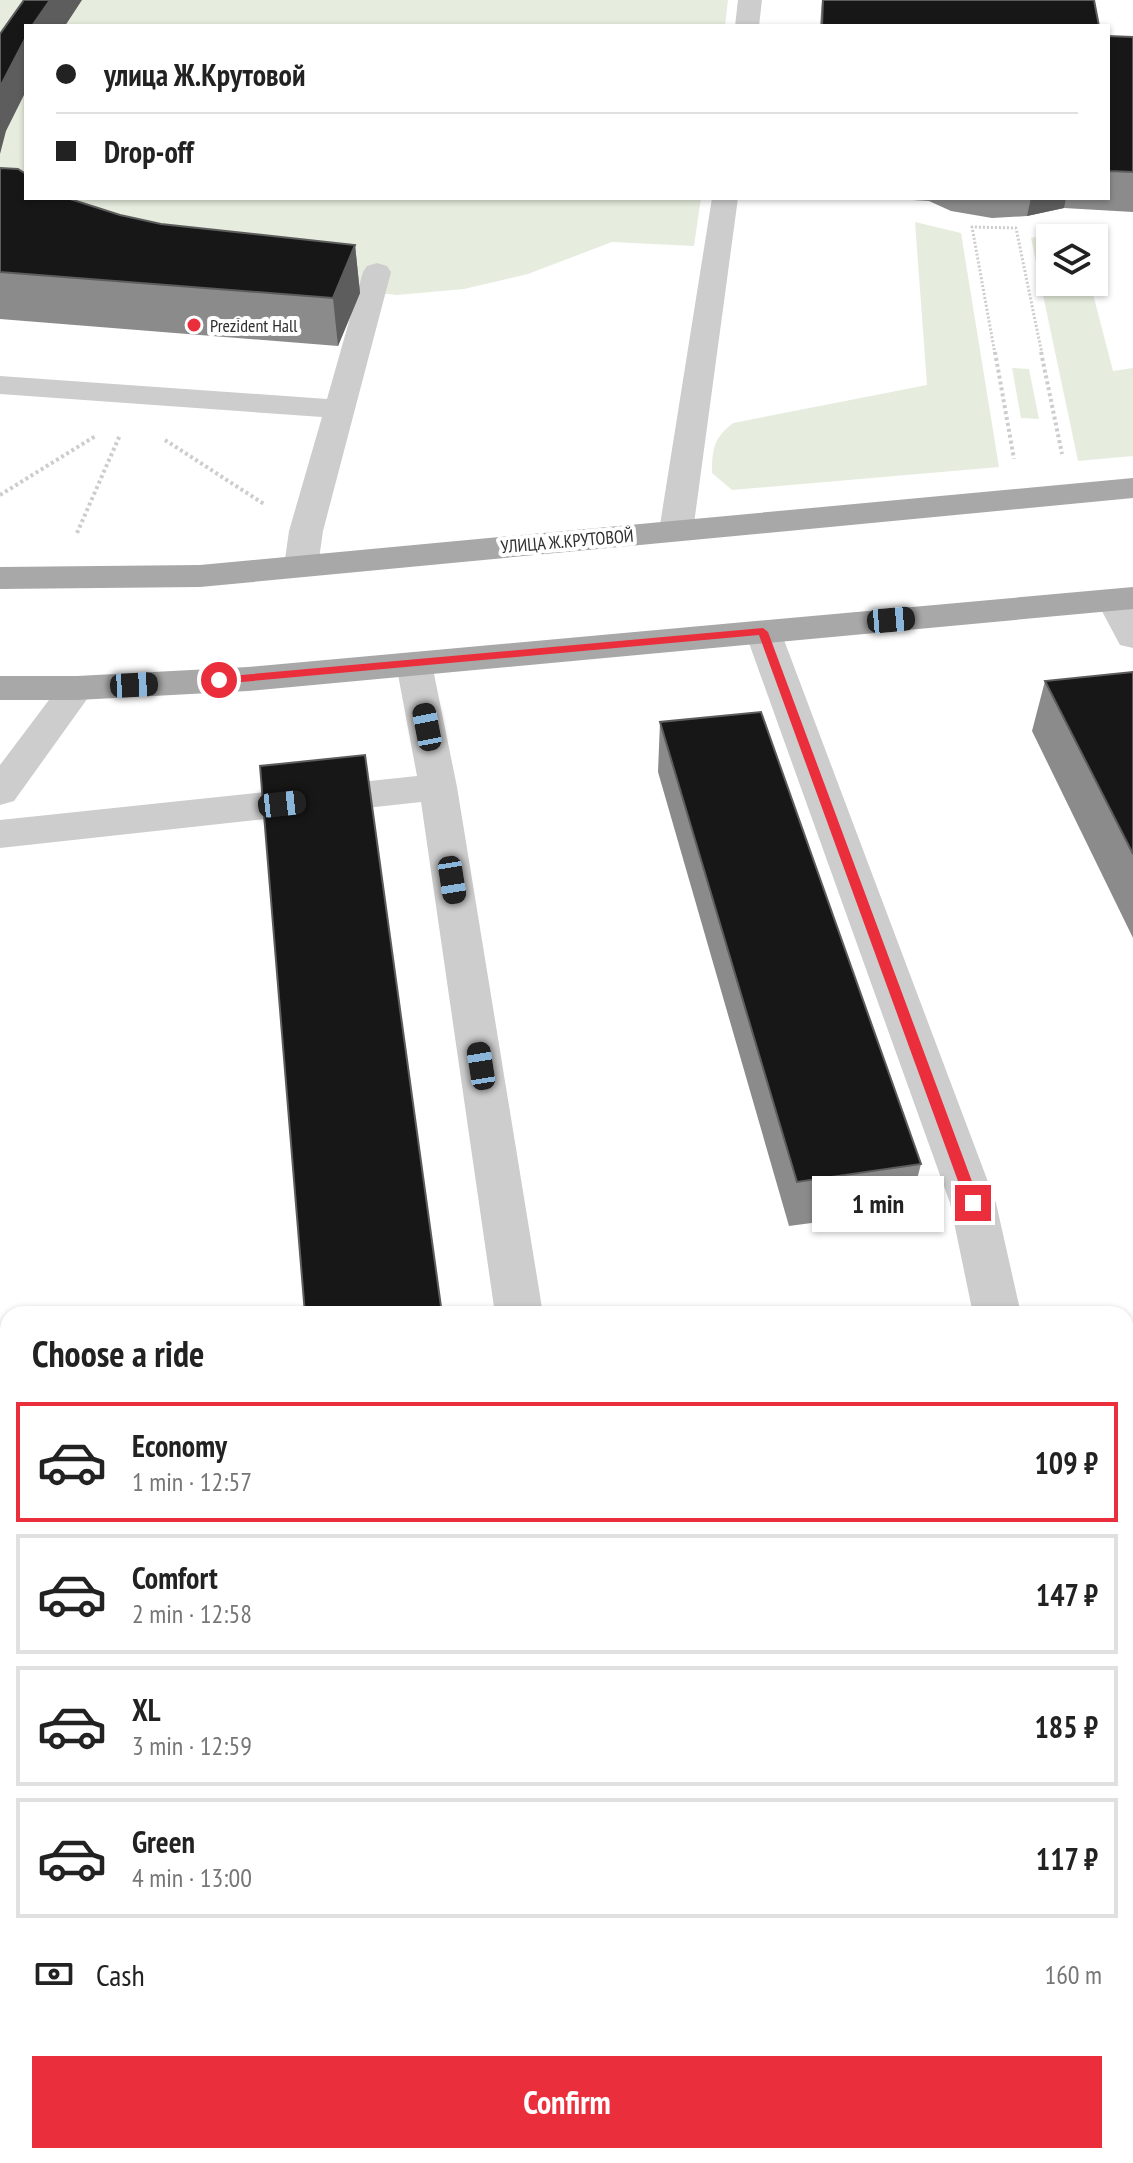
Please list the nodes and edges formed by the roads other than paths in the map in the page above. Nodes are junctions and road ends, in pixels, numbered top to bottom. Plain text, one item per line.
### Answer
1 (750, 0) edge
2 (747, 24) edge
3 (725, 200) edge
4 (377, 272) dead end
5 (0, 385) edge
6 (339, 409) junction
7 (1133, 488) edge
8 (676, 531) junction
9 (301, 566) junction
10 (0, 578) edge
11 (1123, 599) edge
12 (763, 632) junction
13 (1133, 637) edge
14 (414, 664) junction
15 (0, 688) edge
16 (77, 688) junction
17 (438, 787) junction
18 (0, 792) edge
19 (0, 834) edge
20 (518, 1306) edge
21 (995, 1306) edge

1 - 2 lane
3 - 8 lane
4 - 6 lane
5 - 6 lane
6 - 9 lane
7 - 8 main road, УЛИЦА Ж.КРУТОВОЙ
8 - 9 main road, УЛИЦА Ж.КРУТОВОЙ
9 - 10 main road, УЛИЦА Ж.КРУТОВОЙ
11 - 12 main road
11 - 13 lane
12 - 14 main road
12 - 21 lane
14 - 16 main road
14 - 17 lane
15 - 16 main road
16 - 18 lane
17 - 19 lane
17 - 20 lane

